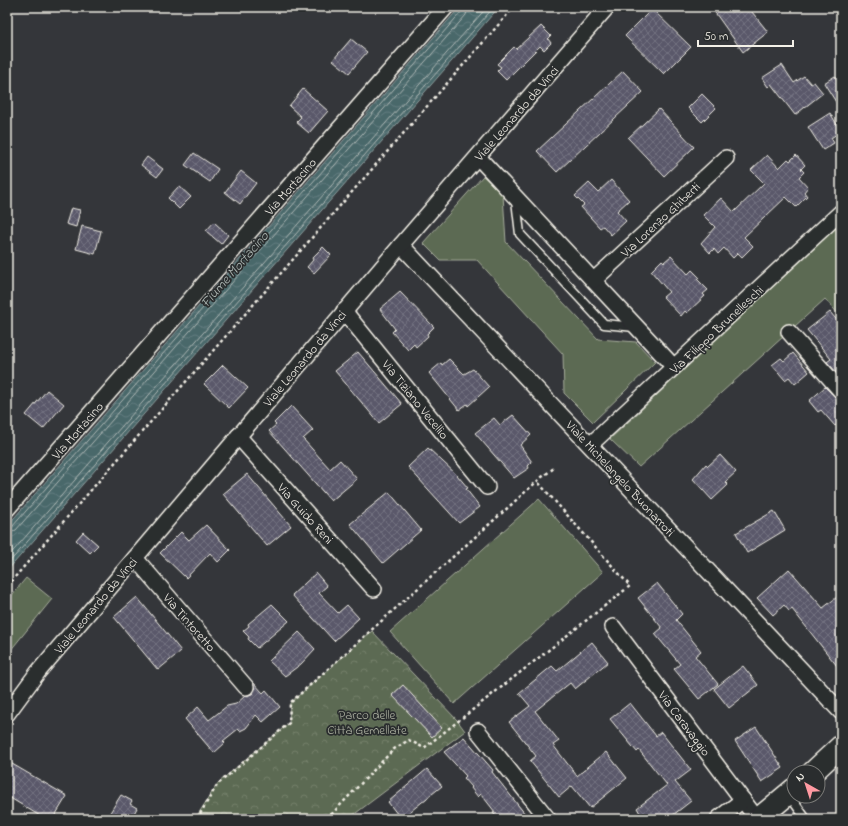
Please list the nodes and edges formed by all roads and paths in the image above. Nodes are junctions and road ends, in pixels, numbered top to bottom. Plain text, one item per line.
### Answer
1 (446, 7) edge
2 (514, 7) edge
3 (608, 7) edge
4 (478, 157) junction
5 (726, 158) dead end
6 (515, 197) junction
7 (841, 212) edge
8 (401, 245) junction
9 (594, 280) junction
10 (344, 311) junction
11 (637, 327) junction
12 (789, 332) dead end
13 (674, 367) junction
14 (841, 391) edge
15 (238, 436) junction
16 (590, 445) junction
17 (554, 468) dead end
18 (537, 481) junction
19 (487, 487) dead end
20 (7, 509) edge
21 (135, 558) junction
22 (7, 586) edge
23 (374, 589) dead end
24 (613, 627) dead end
25 (246, 687) dead end
26 (841, 712) edge
27 (7, 714) edge
28 (478, 731) dead end
29 (841, 746) edge
30 (822, 764) edge
31 (786, 796) edge
32 (743, 800) junction
33 (798, 804) edge
34 (197, 819) edge
35 (327, 819) edge
36 (548, 819) edge
37 (718, 819) edge
38 (758, 819) edge
39 (806, 819) edge

1 - 20 street, Via Mortacino
2 - 22 path
3 - 4 street, Viale Leonardo da Vinci
4 - 6 street
4 - 8 street, Viale Leonardo da Vinci
5 - 9 street, Via Lorenzo Ghiberti
6 - 9 street
6 - 11 lane
7 - 13 street, Via Filippo Brunelleschi
8 - 10 street, Viale Leonardo da Vinci
8 - 16 street, Viale Michelangelo Buonarroti
9 - 11 street
10 - 15 street, Viale Leonardo da Vinci
10 - 19 street, Via Tiziano Vecellio
11 - 13 street
12 - 14 street
13 - 16 street, Via Filippo Brunelleschi
15 - 21 street, Viale Leonardo da Vinci
15 - 23 street, Via Guido Reni
16 - 26 street, Viale Michelangelo Buonarroti
17 - 18 path
18 - 34 path
18 - 35 path
21 - 25 street, Via Tintoretto
21 - 27 street, Viale Leonardo da Vinci
24 - 32 street, Via Caravaggio
28 - 36 street
29 - 30 street
31 - 38 street
32 - 37 street
32 - 38 street, Via Caravaggio
33 - 39 lane

